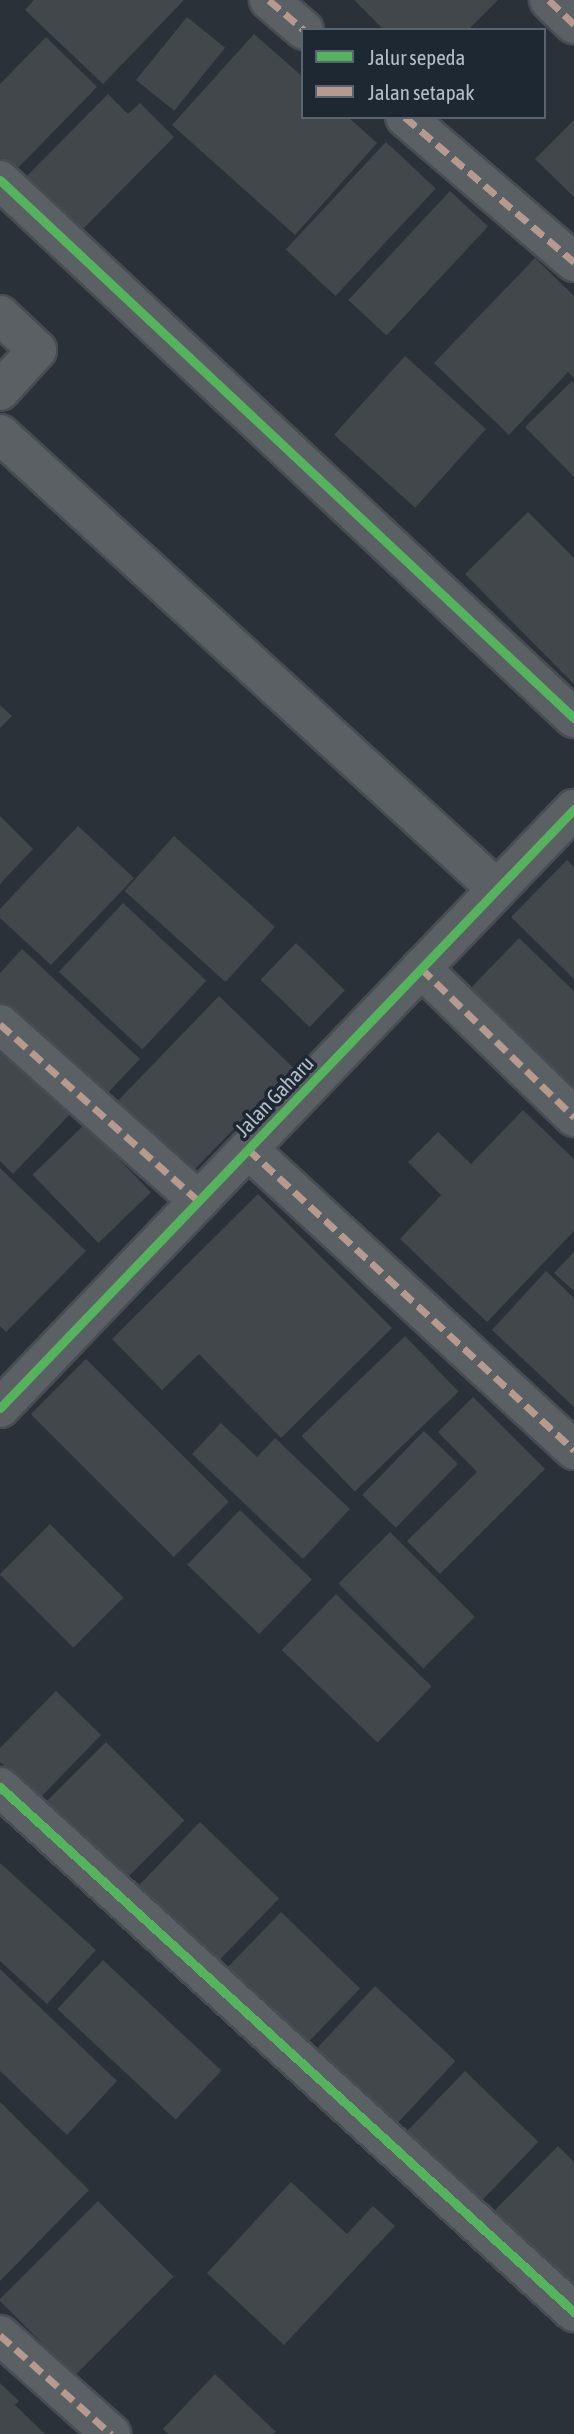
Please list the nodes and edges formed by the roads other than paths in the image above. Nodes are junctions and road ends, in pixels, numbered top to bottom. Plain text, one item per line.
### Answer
1 (269, 0) edge
2 (549, 0) edge
3 (574, 24) edge
4 (302, 28) edge
5 (407, 119) edge
6 (0, 180) edge
7 (574, 262) edge
8 (0, 316) edge
9 (0, 391) edge
10 (0, 435) edge
11 (574, 718) edge
12 (574, 809) edge
13 (497, 889) junction
14 (421, 968) junction
15 (0, 1024) edge
16 (574, 1117) edge
17 (248, 1149) junction
18 (199, 1201) junction
19 (1, 1406) edge
20 (574, 1450) edge
21 (0, 1787) edge
22 (574, 2312) edge
23 (0, 2335) edge
24 (111, 2434) edge

1 - 4 street
2 - 3 street
5 - 7 street
6 - 11 street
8 - 9 street
10 - 13 street
12 - 13 street, Jalan Gaharu
13 - 14 street, Jalan Gaharu
14 - 16 street
14 - 17 street, Jalan Gaharu
15 - 18 street
17 - 18 street, Jalan Gaharu
17 - 20 street
18 - 19 street, Jalan Gaharu
21 - 22 street
23 - 24 street

